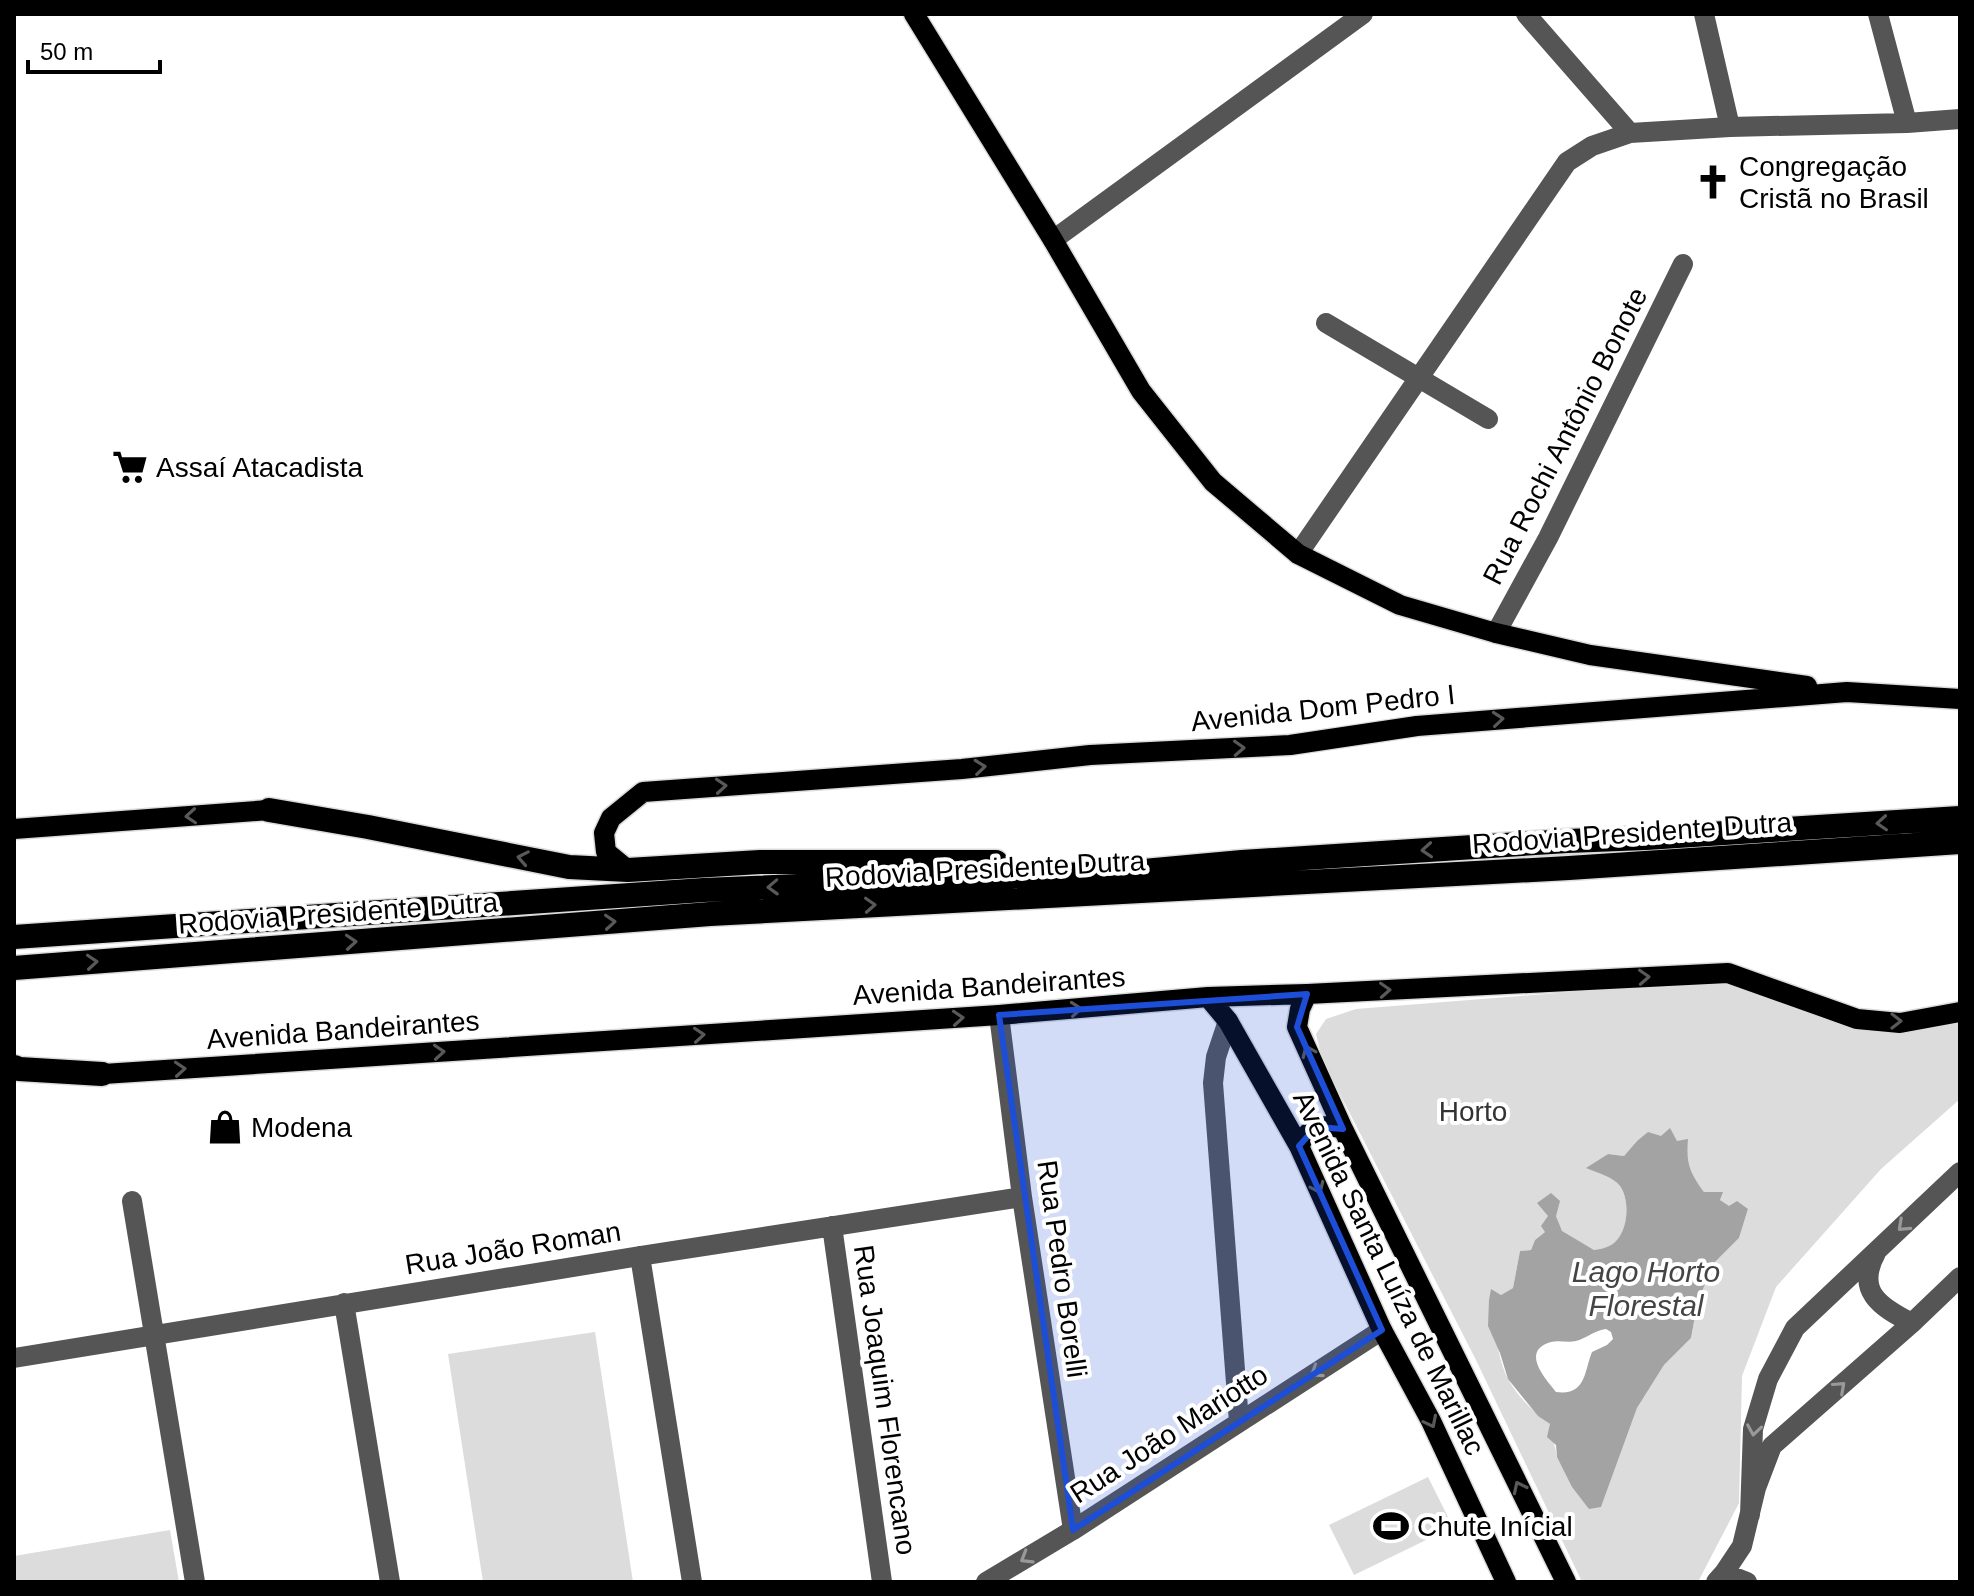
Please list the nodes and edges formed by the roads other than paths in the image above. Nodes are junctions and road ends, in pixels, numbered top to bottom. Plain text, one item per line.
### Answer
1 (914, 14) edge
2 (1363, 14) edge
3 (1704, 14) edge
4 (1878, 14) edge
5 (1527, 15) edge
6 (1960, 119) edge
7 (1907, 123) junction
8 (1730, 127) junction
9 (1630, 133) junction
10 (1053, 240) junction
11 (1683, 264) dead end
12 (1326, 323) dead end
13 (1419, 379) junction
14 (1488, 419) dead end
15 (1298, 554) junction
16 (1496, 633) junction
17 (1847, 692) junction
18 (1960, 699) edge
19 (269, 810) joint
20 (1960, 818) edge
21 (14, 829) edge
22 (1960, 842) edge
23 (1242, 862) junction
24 (628, 870) junction
25 (14, 937) edge
26 (14, 968) edge
27 (1307, 994) junction
28 (1208, 997) junction
29 (1960, 1012) edge
30 (999, 1015) junction
31 (1228, 1021) junction
32 (14, 1067) edge
33 (102, 1074) junction
34 (14, 1082) edge
35 (1343, 1129) junction
36 (1299, 1146) junction
37 (1960, 1172) edge
38 (1022, 1197) junction
39 (132, 1201) dead end
40 (832, 1226) junction
41 (1878, 1249) junction
42 (640, 1256) junction
43 (1960, 1277) edge
44 (344, 1303) junction
45 (1912, 1323) junction
46 (1382, 1330) junction
47 (155, 1334) junction
48 (14, 1358) edge
49 (1239, 1422) junction
50 (1750, 1515) junction
51 (1073, 1530) junction
52 (1720, 1578) edge
53 (195, 1582) edge
54 (390, 1582) edge
55 (692, 1582) edge
56 (882, 1582) edge
57 (986, 1582) edge
58 (1506, 1582) edge
59 (1566, 1582) edge
60 (1747, 1582) edge

1 - 10 main road
2 - 10 street
3 - 8 street
4 - 7 street
5 - 9 street
6 - 7 street
7 - 8 street
8 - 9 street
9 - 13 street
10 - 15 main road
11 - 16 street, Rua Rochi Antônio Bonote
12 - 13 street
13 - 14 street
13 - 15 street
15 - 16 main road
16 - 17 main road
17 - 18 main road, Avenida Dom Pedro I
24 -> 17 main road, Avenida Dom Pedro I
19 -> 21 main road
24 -> 19 highway
20 -> 23 highway, Rodovia Presidente Dutra
26 -> 22 highway, Rodovia Presidente Dutra
23 - 24 highway
23 -> 25 highway, Rodovia Presidente Dutra
27 - 28 main road, Avenida Bandeirantes
27 -> 29 main road, Avenida Bandeirantes
35 -> 27 main road, Avenida Santa Luíza de Marillac
30 -> 28 main road, Avenida Bandeirantes
28 - 31 main road, Avenida Santa Luíza de Marillac
33 -> 30 main road, Avenida Bandeirantes
30 - 38 street, Rua Pedro Borelli
31 - 36 main road, Avenida Santa Luíza de Marillac
31 - 49 street
32 - 33 highway
33 - 34 main road, Avenida Bandeirantes
35 - 36 main road
59 -> 35 main road, Avenida Santa Luíza de Marillac
36 -> 46 main road, Avenida Santa Luíza de Marillac
37 -> 41 street
38 - 40 street, Rua João Roman
38 - 51 street, Rua Pedro Borelli
39 - 47 street
40 - 42 street, Rua João Roman
40 - 56 street, Rua Joaquim Florencano
41 - 45 street
41 -> 50 street
42 - 44 street, Rua João Roman
42 - 55 street
43 - 45 street
44 - 47 street, Rua João Roman
44 - 54 street
50 -> 45 street
46 -> 49 street, Rua João Mariotto
46 -> 58 main road, Avenida Santa Luíza de Marillac
47 - 48 street, Rua João Roman
47 - 53 street
49 - 51 street, Rua João Mariotto
50 - 52 street
51 -> 57 street, Rua João Mariotto
52 - 60 street

